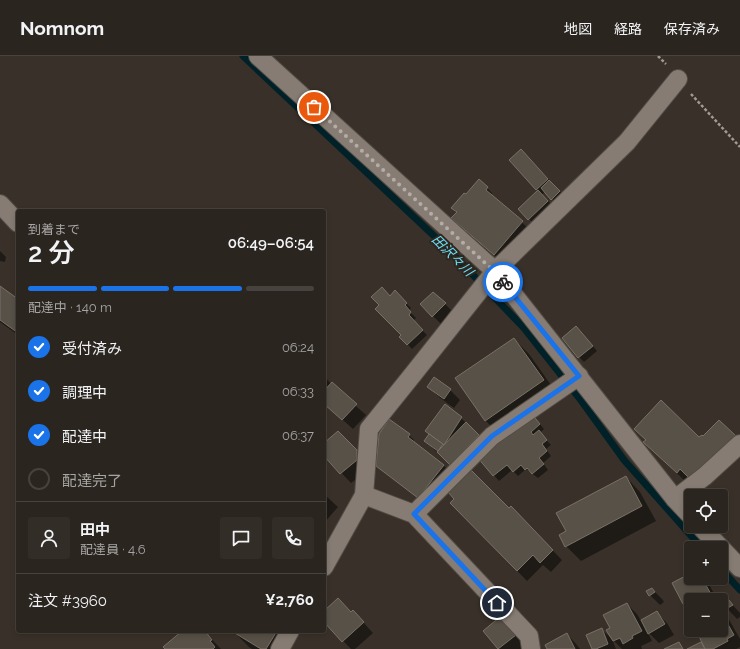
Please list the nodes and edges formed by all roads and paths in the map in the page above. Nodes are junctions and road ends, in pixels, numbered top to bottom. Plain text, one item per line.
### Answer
1 (258, 56) edge
2 (658, 56) edge
3 (678, 78) junction
4 (740, 147) edge
5 (0, 204) edge
6 (16, 221) edge
7 (494, 273) junction
8 (578, 377) junction
9 (740, 444) edge
10 (364, 495) junction
11 (675, 499) junction
12 (684, 509) edge
13 (414, 514) junction
14 (707, 533) edge
15 (326, 560) edge
16 (740, 568) edge
17 (289, 633) edge
18 (280, 649) edge
19 (531, 649) edge

1 - 7 street
2 - 3 path
3 - 4 path
3 - 7 street
5 - 6 street
7 - 8 street
7 - 10 street
8 - 11 street
8 - 13 street
9 - 11 street
10 - 13 street
10 - 15 street
11 - 12 street
13 - 19 street
14 - 16 street
17 - 18 street

